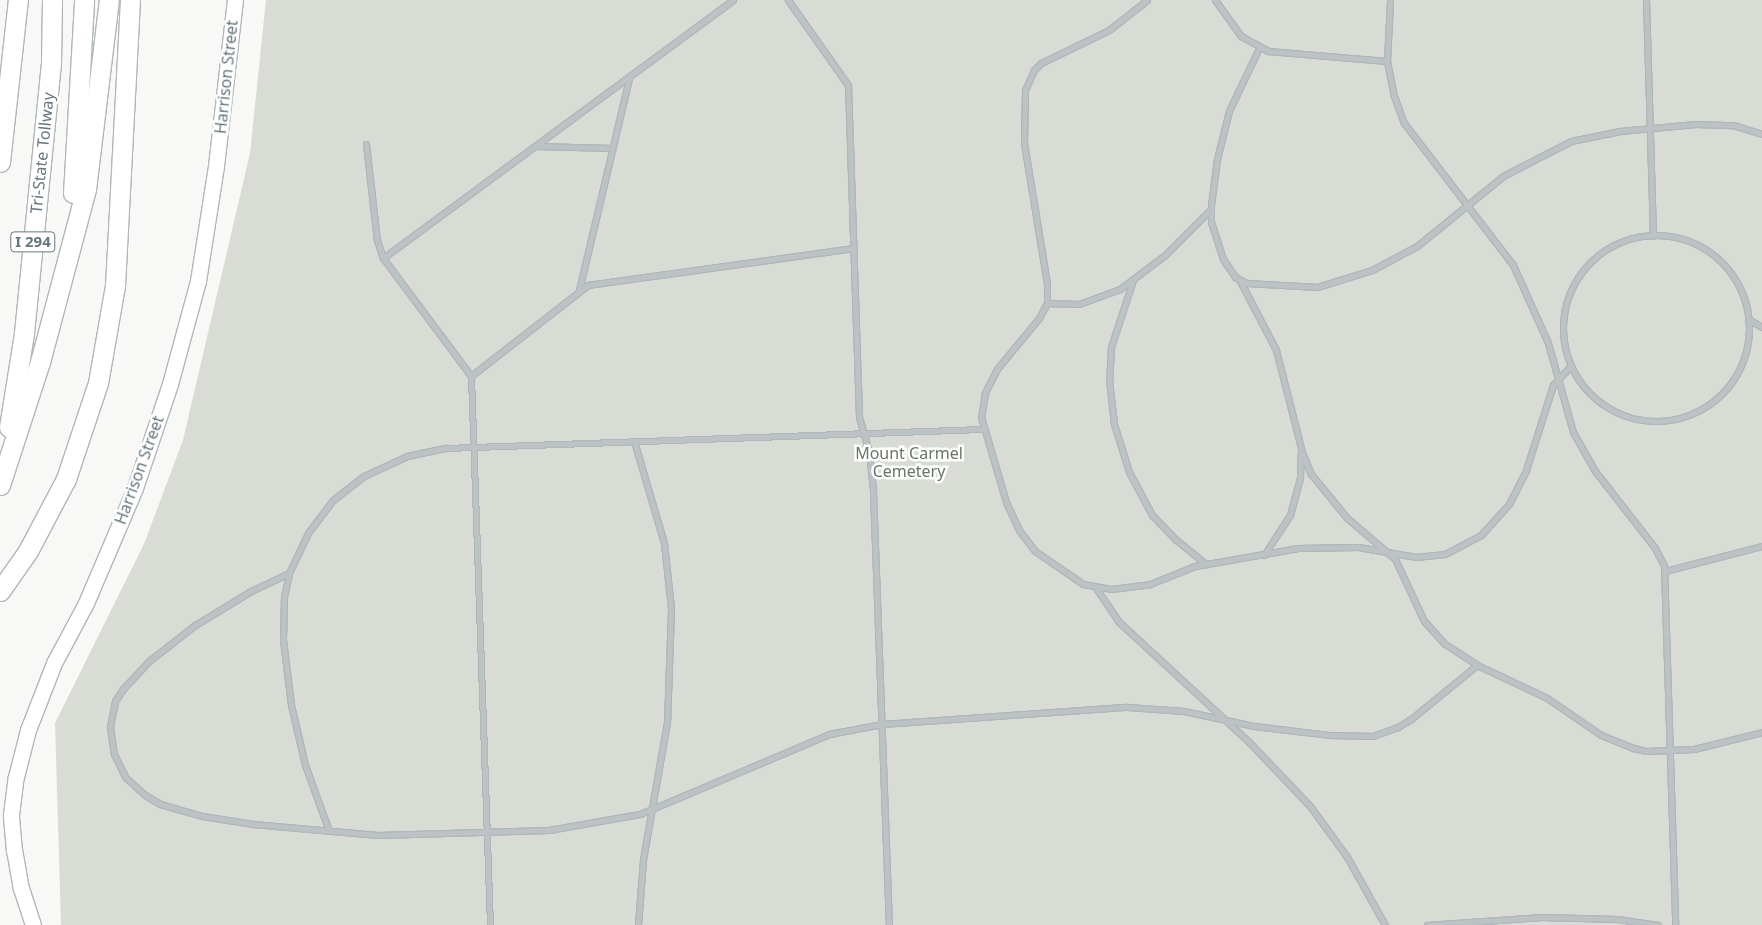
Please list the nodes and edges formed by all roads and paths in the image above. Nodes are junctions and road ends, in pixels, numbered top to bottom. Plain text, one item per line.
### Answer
1 (18, 0) edge
2 (52, 0) edge
3 (84, 0) edge
4 (109, 0) edge
5 (130, 0) edge
6 (235, 0) edge
7 (733, 0) edge
8 (788, 0) edge
9 (1147, 0) edge
10 (1215, 0) edge
11 (1390, 0) edge
12 (1646, 0) edge
13 (1258, 48) junction
14 (1387, 61) junction
15 (629, 78) junction
16 (1650, 127) junction
17 (1762, 134) edge
18 (366, 144) dead end
19 (536, 146) junction
20 (612, 148) junction
21 (0, 162) edge
22 (1468, 203) junction
23 (1212, 209) junction
24 (1653, 236) junction
25 (853, 248) junction
26 (382, 258) junction
27 (1133, 280) junction
28 (1240, 281) junction
29 (579, 291) junction
30 (58, 298) junction
31 (1047, 303) junction
32 (1748, 319) junction
33 (1762, 327) edge
34 (1571, 366) junction
35 (470, 376) junction
36 (1557, 379) junction
37 (983, 429) junction
38 (863, 433) junction
39 (634, 441) junction
40 (472, 446) junction
41 (1302, 452) junction
42 (0, 484) edge
43 (1762, 546) edge
44 (1390, 553) junction
45 (1263, 555) junction
46 (1206, 564) junction
47 (1664, 571) junction
48 (289, 573) junction
49 (1096, 588) junction
50 (0, 591) edge
51 (1477, 665) junction
52 (1223, 720) junction
53 (882, 724) junction
54 (1762, 732) edge
55 (1671, 751) junction
56 (652, 808) junction
57 (329, 831) junction
58 (486, 833) junction
59 (33, 925) edge
60 (490, 925) edge
61 (638, 925) edge
62 (889, 925) edge
63 (1385, 925) edge
64 (1427, 925) edge
65 (1658, 925) edge
66 (1676, 925) edge

1 - 21 highway
2 - 42 highway, Tri-State Tollway / I 294
3 - 30 highway
4 - 30 highway
5 - 50 highway
6 - 59 main road, Harrison Street
7 - 15 lane
8 - 25 lane
9 - 31 lane
10 - 13 lane
11 - 14 lane
12 - 16 lane
13 - 14 lane
13 - 23 lane
14 - 22 lane
15 - 19 lane
15 - 20 lane
16 - 17 lane
16 - 22 lane
16 - 24 lane
18 - 26 lane
19 - 20 lane
19 - 26 lane
20 - 29 lane
22 - 28 lane
22 - 36 lane
23 - 27 lane
23 - 28 lane
24 - 32 lane
24 - 34 lane
25 - 29 lane
25 - 38 lane
26 - 35 lane
27 - 31 lane
27 - 46 lane
28 - 41 lane
29 - 35 lane
30 - 42 highway
31 - 37 lane
32 - 33 lane
32 - 34 lane
34 - 36 lane
35 - 40 lane
36 - 44 lane
36 - 47 lane
37 - 38 lane
37 - 49 lane
38 - 39 lane
38 - 53 lane
39 - 40 lane
39 - 56 lane
40 - 48 lane
40 - 58 lane
41 - 44 lane
41 - 45 lane
43 - 47 lane
44 - 45 lane
44 - 51 lane
45 - 46 lane
46 - 49 lane
47 - 55 lane
48 - 57 lane
48 - 57 lane
49 - 52 lane
51 - 52 lane
51 - 55 lane
52 - 53 lane
52 - 63 lane
53 - 56 lane
53 - 62 lane
54 - 55 lane
55 - 66 lane
56 - 58 lane
56 - 61 lane
57 - 58 lane
58 - 60 lane
64 - 65 lane

